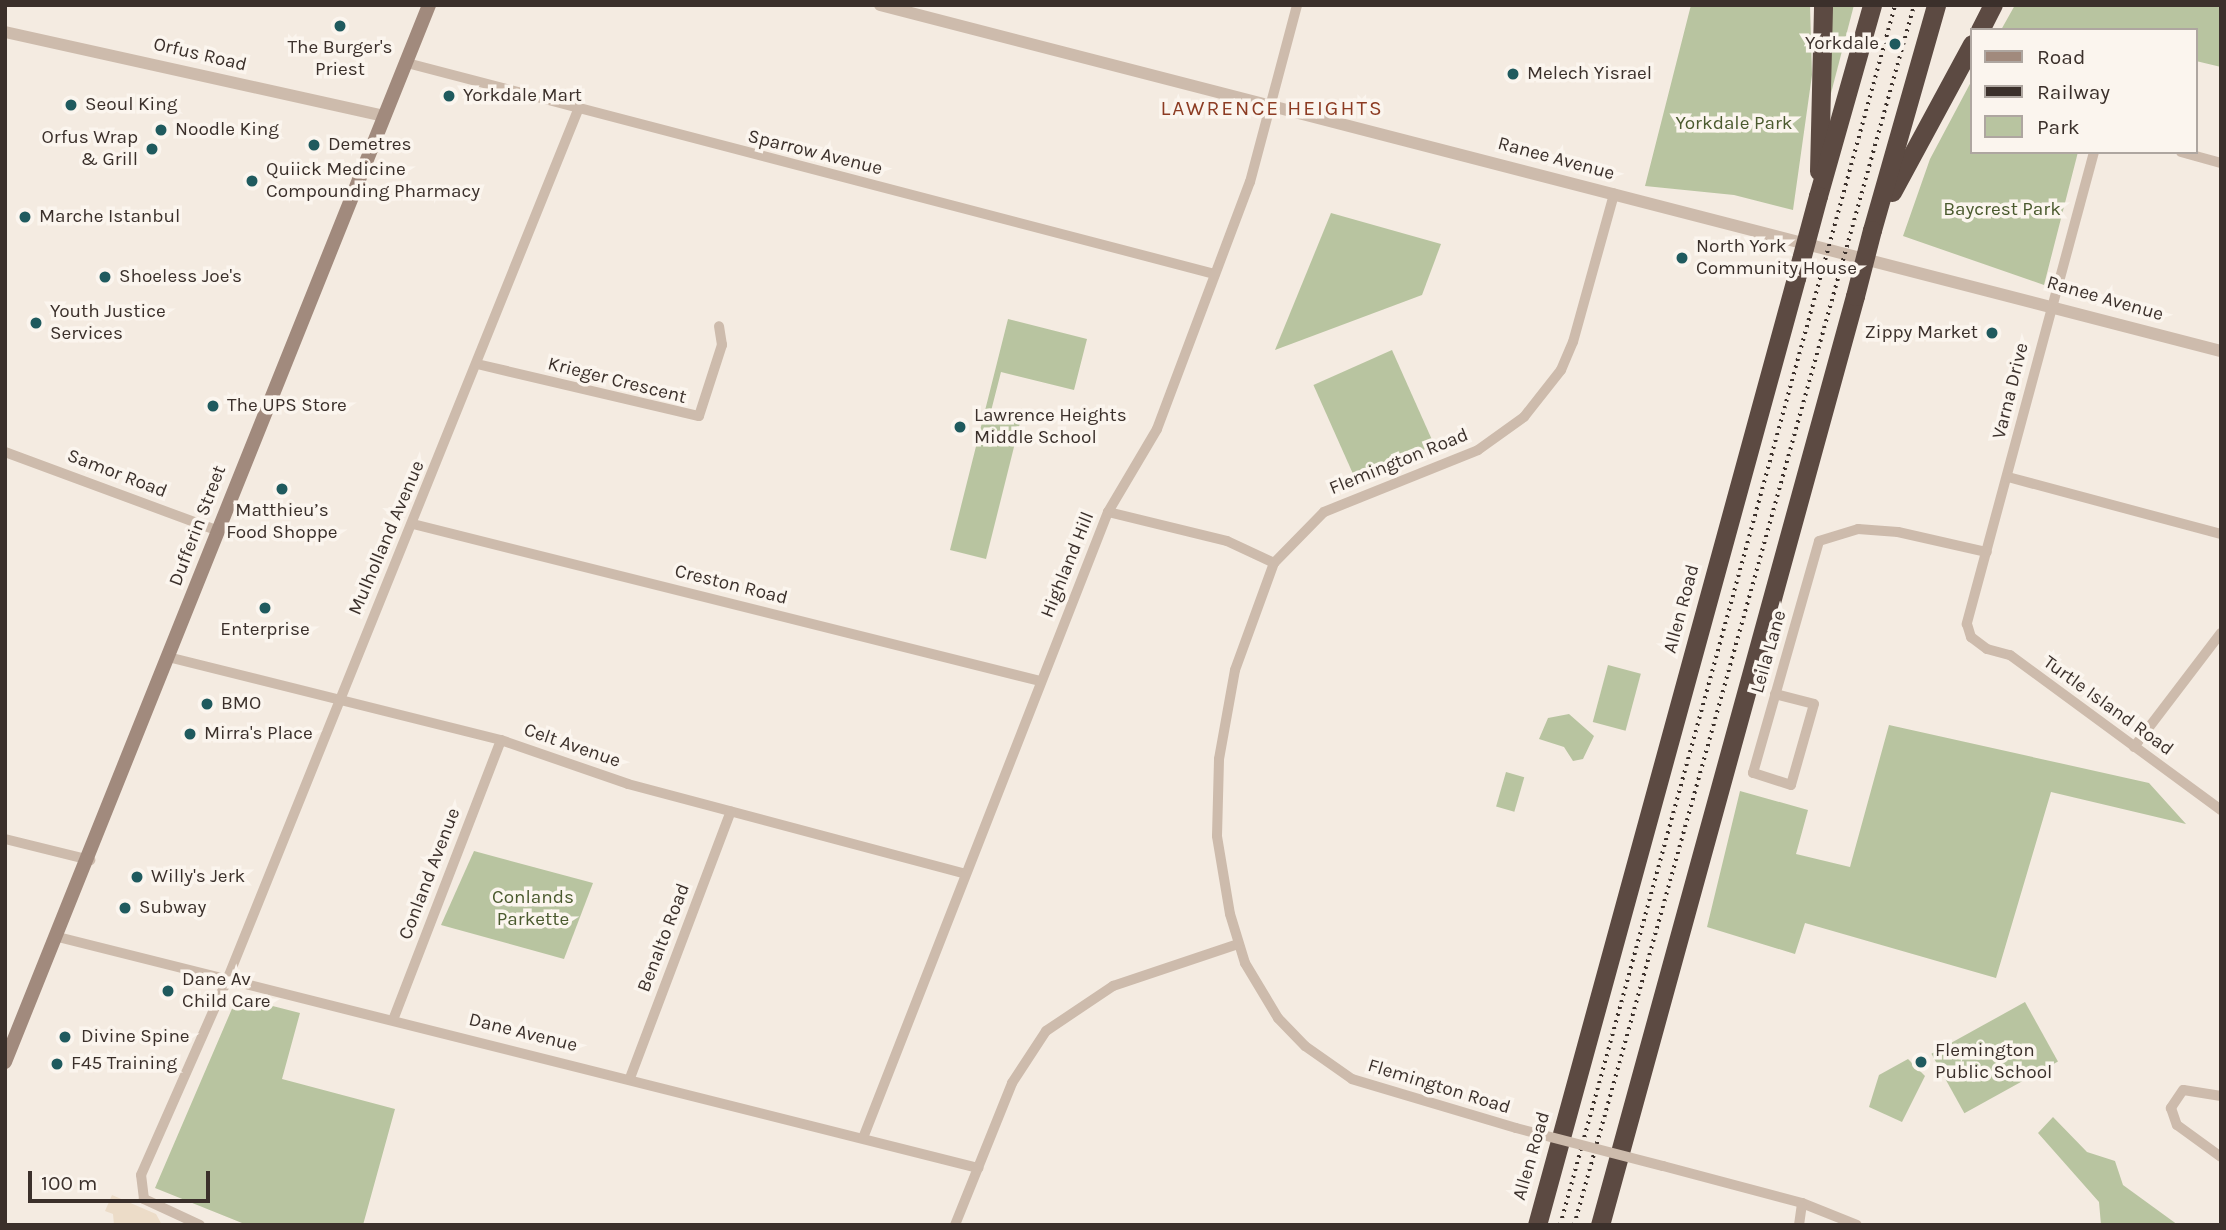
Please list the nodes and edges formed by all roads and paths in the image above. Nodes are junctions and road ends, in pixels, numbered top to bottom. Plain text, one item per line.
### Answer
1 (429, 5) edge
2 (880, 5) edge
3 (1297, 5) edge
4 (1823, 5) edge
5 (1872, 5) edge
6 (1993, 5) edge
7 (1935, 8) edge
8 (1981, 28) edge
9 (5, 32) edge
10 (1970, 48) edge
11 (407, 63) junction
12 (1269, 105) junction
13 (578, 110) junction
14 (385, 116) junction
15 (2093, 154) edge
16 (2188, 154) edge
17 (2221, 163) edge
18 (1614, 194) junction
19 (1818, 196) junction
20 (1872, 230) junction
21 (1215, 274) junction
22 (2052, 303) junction
23 (719, 326) dead end
24 (2221, 351) edge
25 (477, 364) junction
26 (5, 452) edge
27 (2008, 477) junction
28 (1108, 512) junction
29 (413, 524) junction
30 (216, 530) junction
31 (2221, 534) edge
32 (1987, 552) junction
33 (1274, 563) junction
34 (2221, 633) edge
35 (1971, 637) joint
36 (168, 657) junction
37 (1040, 681) junction
38 (1775, 694) junction
39 (337, 702) junction
40 (501, 740) junction
41 (2134, 747) junction
42 (2221, 810) edge
43 (731, 811) junction
44 (5, 839) edge
45 (90, 860) junction
46 (963, 873) junction
47 (58, 937) junction
48 (1238, 944) junction
49 (227, 980) junction
50 (393, 1020) junction
51 (5, 1062) edge
52 (630, 1078) junction
53 (2221, 1096) edge
54 (863, 1138) junction
55 (2221, 1157) edge
56 (978, 1168) junction
57 (1547, 1189) junction
58 (1802, 1203) junction
59 (1824, 1211) junction
60 (200, 1225) edge
61 (956, 1225) edge
62 (1524, 1225) edge
63 (1537, 1225) edge
64 (1601, 1225) edge
65 (1799, 1225) edge
66 (1821, 1225) edge
67 (1857, 1225) edge

1 - 11 main road, Dufferin Street
2 - 12 street, Ranee Avenue
3 - 12 street, Highland Hill
4 - 19 highway
5 - 19 highway, Allen Road
6 - 8 highway
7 - 20 highway
9 - 14 street, Orfus Road
10 - 20 highway
11 - 13 street, Sparrow Avenue
11 - 14 main road, Dufferin Street
12 - 18 street, Ranee Avenue
12 - 21 street, Highland Hill
13 - 21 street, Sparrow Avenue
13 - 25 street, Mulholland Avenue
14 - 30 main road, Dufferin Street
15 - 22 street, Varna Drive
16 - 17 street
18 - 22 street, Ranee Avenue
18 - 33 street, Flemington Road
19 - 57 highway, Allen Road, bridge
20 - 64 highway, bridge
21 - 28 street, Highland Hill
22 - 24 street, Ranee Avenue
22 - 27 street, Varna Drive
23 - 25 street, Krieger Crescent
25 - 29 street, Mulholland Avenue
26 - 30 street, Samor Road
27 - 31 street
27 - 32 street, Varna Drive
28 - 33 street
28 - 37 street, Highland Hill
29 - 37 street, Creston Road
29 - 39 street, Mulholland Avenue
30 - 36 main road, Dufferin Street
32 - 35 street, Varna Drive
32 - 38 street, Leila Lane
33 - 48 street, Flemington Road
34 - 41 street
35 - 41 street, Turtle Island Road
36 - 39 street, Celt Avenue
36 - 45 main road, Dufferin Street
37 - 46 street, Highland Hill
38 - 38 street, Leila Lane
39 - 40 street, Celt Avenue
39 - 49 street, Mulholland Avenue
40 - 43 street, Celt Avenue
40 - 50 street, Conland Avenue
41 - 42 street, Turtle Island Road
43 - 46 street, Celt Avenue
43 - 52 street, Benalto Road
44 - 45 street
45 - 47 main road, Dufferin Street
46 - 54 street, Highland Hill
47 - 49 street, Dane Avenue
47 - 51 main road, Dufferin Street
48 - 56 street
48 - 58 street, Flemington Road, bridge
49 - 50 street, Dane Avenue
49 - 60 street, Mulholland Avenue
50 - 52 street, Dane Avenue
52 - 54 street, Dane Avenue
53 - 55 street
54 - 56 street, Dane Avenue
56 - 61 street
57 - 62 highway
57 - 63 highway, Allen Road
58 - 59 street, Flemington Road
58 - 65 street
59 - 66 street
59 - 67 street, Flemington Road

